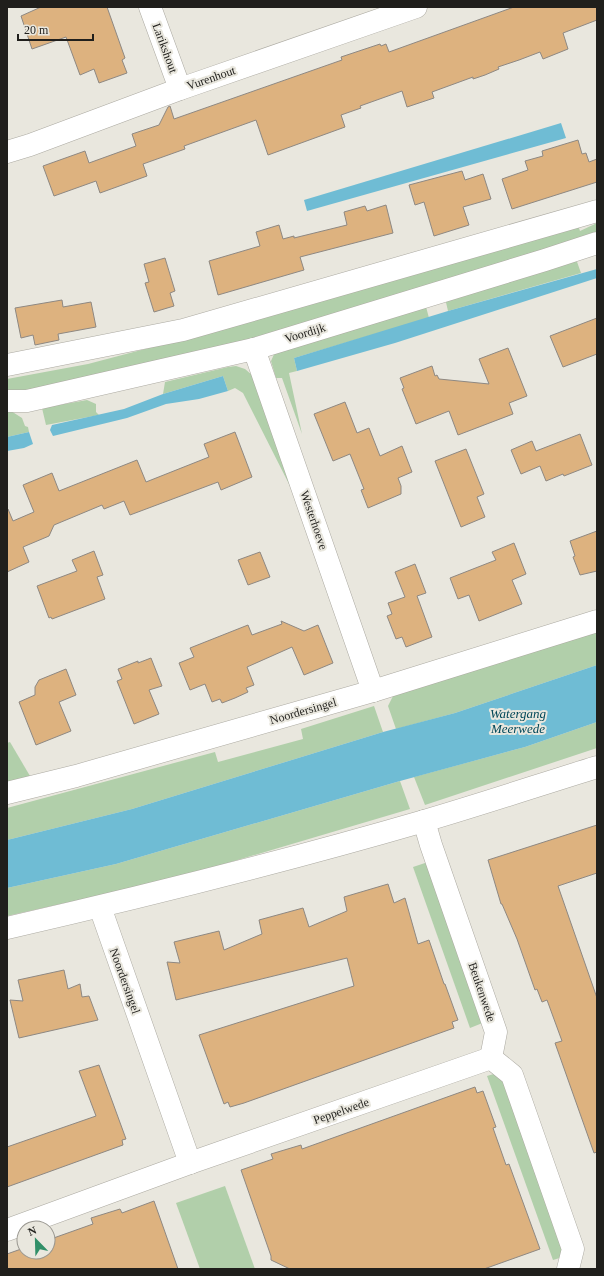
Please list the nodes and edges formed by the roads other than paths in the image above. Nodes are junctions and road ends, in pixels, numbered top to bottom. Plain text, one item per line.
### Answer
1 (150, 7) edge
2 (416, 7) edge
3 (180, 89) junction
4 (7, 152) edge
5 (597, 211) edge
6 (597, 243) edge
7 (254, 349) junction
8 (7, 365) edge
9 (7, 401) edge
10 (597, 621) edge
11 (373, 691) junction
12 (597, 767) edge
13 (7, 793) edge
14 (424, 821) junction
15 (100, 907) junction
16 (7, 928) edge
17 (491, 1058) junction
18 (190, 1163) junction
19 (7, 1230) edge
20 (568, 1269) edge

1 - 3 street, Larikshout
2 - 3 street, Vurenhout
3 - 4 street, Vurenhout
5 - 8 street
6 - 7 street, Voordijk
7 - 9 street, Voordijk
7 - 11 street, Westerhoeve
10 - 11 street, Noordersingel
11 - 13 street, Noordersingel
12 - 14 street
14 - 15 street
14 - 17 street, Beukenwede
15 - 16 street
15 - 18 street, Noordersingel
17 - 18 street, Peppelwede
17 - 20 street
18 - 19 street, Peppelwede

